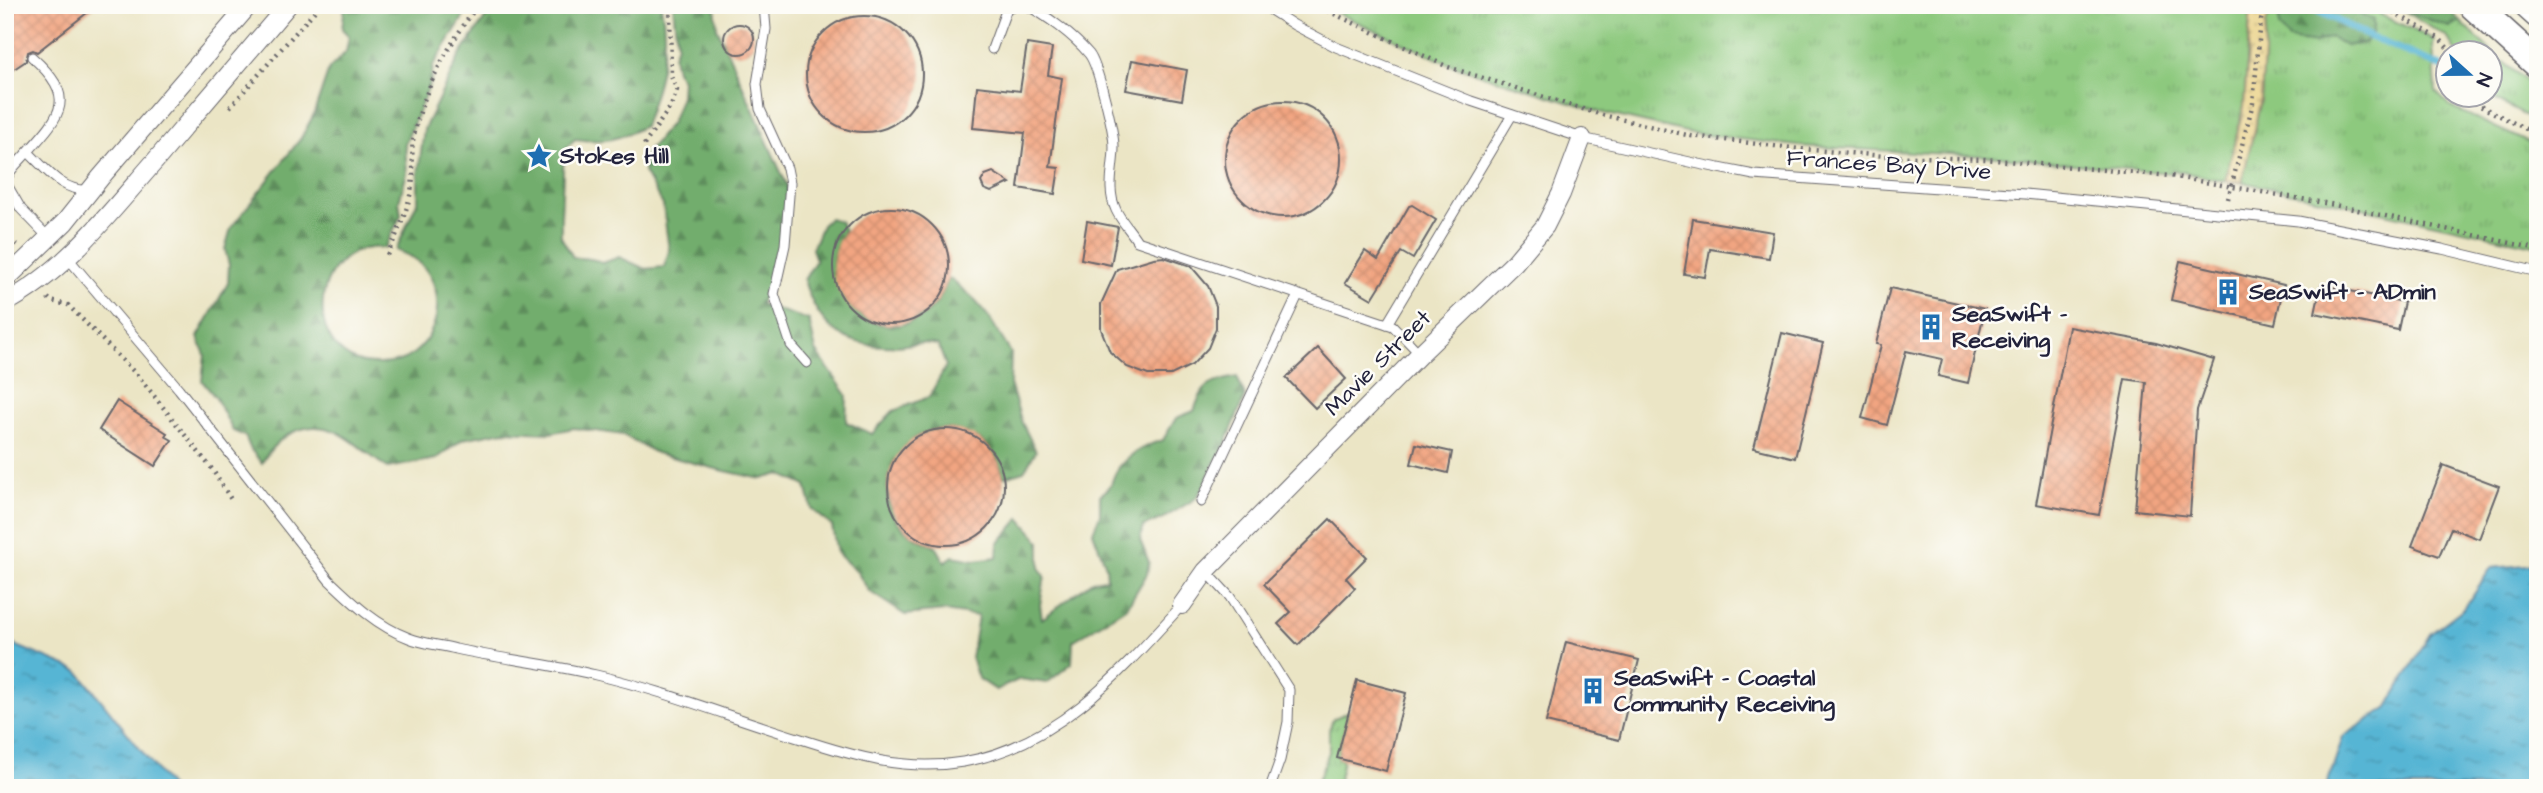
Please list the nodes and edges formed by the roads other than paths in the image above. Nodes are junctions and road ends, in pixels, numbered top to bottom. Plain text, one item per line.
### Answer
1 (251, 5) edge
2 (288, 5) edge
3 (764, 5) edge
4 (1017, 5) edge
5 (1026, 5) edge
6 (1044, 5) edge
7 (1263, 5) edge
8 (2473, 5) edge
9 (2528, 5) edge
10 (2538, 14) edge
11 (1047, 16) junction
12 (273, 23) junction
13 (992, 49) dead end
14 (32, 57) dead end
15 (2538, 64) edge
16 (1513, 115) junction
17 (149, 121) junction
18 (1581, 138) junction
19 (172, 141) junction
20 (28, 152) junction
21 (91, 190) junction
22 (49, 238) junction
23 (67, 257) junction
24 (2538, 272) edge
25 (5, 279) edge
26 (1298, 295) junction
27 (5, 303) edge
28 (1387, 324) junction
29 (1420, 354) junction
30 (807, 363) dead end
31 (1201, 502) dead end
32 (1206, 571) junction
33 (1182, 606) joint
34 (1270, 788) edge

1 - 12 street
1 - 17 street
2 - 12 street
3 - 30 lane
4 - 13 lane
5 - 11 lane
6 - 11 lane
7 - 16 lane, Frances Bay Drive
8 - 15 main road
9 - 10 main road
11 - 26 lane
12 - 19 street
14 - 20 lane
16 - 18 lane, Frances Bay Drive
16 - 28 lane
17 - 19 street
17 - 21 street
18 - 24 lane, Frances Bay Drive
18 - 29 street, Mavie Street
19 - 23 street
20 - 21 lane
20 - 22 lane
21 - 22 street
22 - 23 street
22 - 25 street
23 - 27 street
23 - 33 lane
26 - 28 lane
26 - 31 lane
28 - 29 lane
29 - 32 street, Mavie Street
32 - 33 street, Mavie Street
32 - 34 lane

